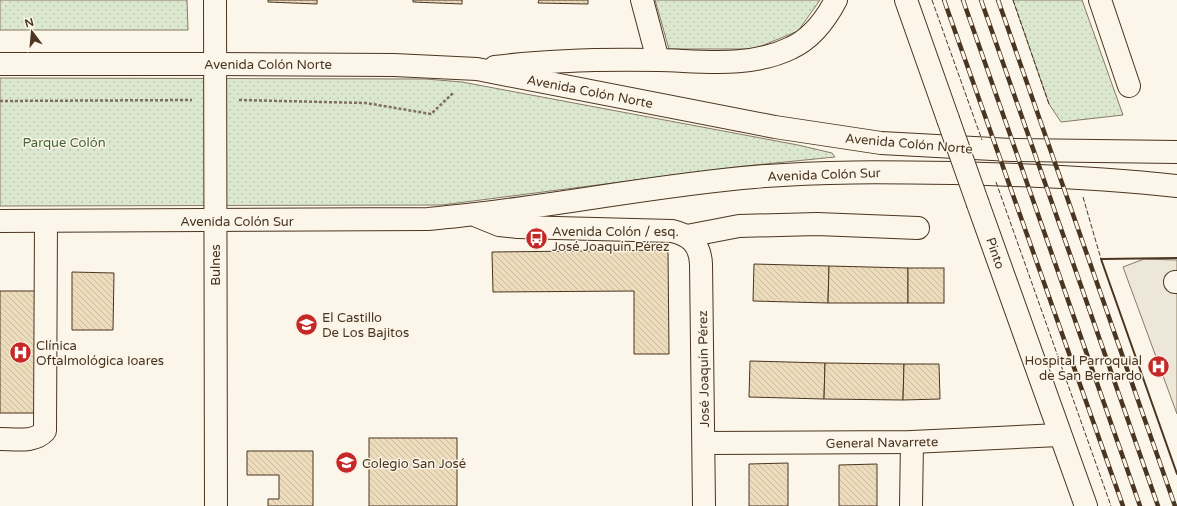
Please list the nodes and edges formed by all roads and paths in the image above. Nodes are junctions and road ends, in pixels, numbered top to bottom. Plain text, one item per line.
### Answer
1 (215, 0) edge
2 (642, 0) edge
3 (836, 0) edge
4 (906, 0) edge
5 (1100, 0) edge
6 (658, 60) junction
7 (0, 64) edge
8 (214, 64) junction
9 (477, 69) junction
10 (1129, 86) dead end
11 (214, 100) junction
12 (0, 101) edge
13 (1177, 152) edge
14 (1177, 186) edge
15 (474, 215) junction
16 (215, 220) junction
17 (0, 221) edge
18 (46, 221) junction
19 (918, 228) dead end
20 (687, 236) junction
21 (1059, 435) junction
22 (0, 439) edge
23 (912, 442) junction
24 (704, 443) junction
25 (216, 506) edge
26 (704, 506) edge
27 (911, 506) edge
28 (1086, 506) edge

1 - 8 main road, Bulnes
2 - 6 main road
3 - 6 main road
4 - 21 main road, Pinto, bridge
5 - 10 main road
6 - 9 main road
7 - 8 main road, Avenida Colón Norte
8 - 9 main road, Avenida Colón Norte
8 - 11 main road, Bulnes
9 - 11 path
9 - 13 main road, Avenida Colón Norte
11 - 12 path
11 - 16 main road, Bulnes
14 - 15 main road, Avenida Colón Sur
15 - 16 main road, Avenida Colón Sur
15 - 20 main road, Avenida Colón Sur
16 - 18 main road, Avenida Colón Sur
16 - 25 main road, Bulnes
17 - 18 main road, Avenida Colón Sur
18 - 22 main road
19 - 20 main road, Avenida Colón Sur
20 - 24 main road, José Joaquín Pérez
21 - 23 main road, General Navarrete
21 - 28 main road, Pinto
23 - 24 main road, General Navarrete
23 - 27 main road
24 - 26 main road, José Joaquín Pérez

